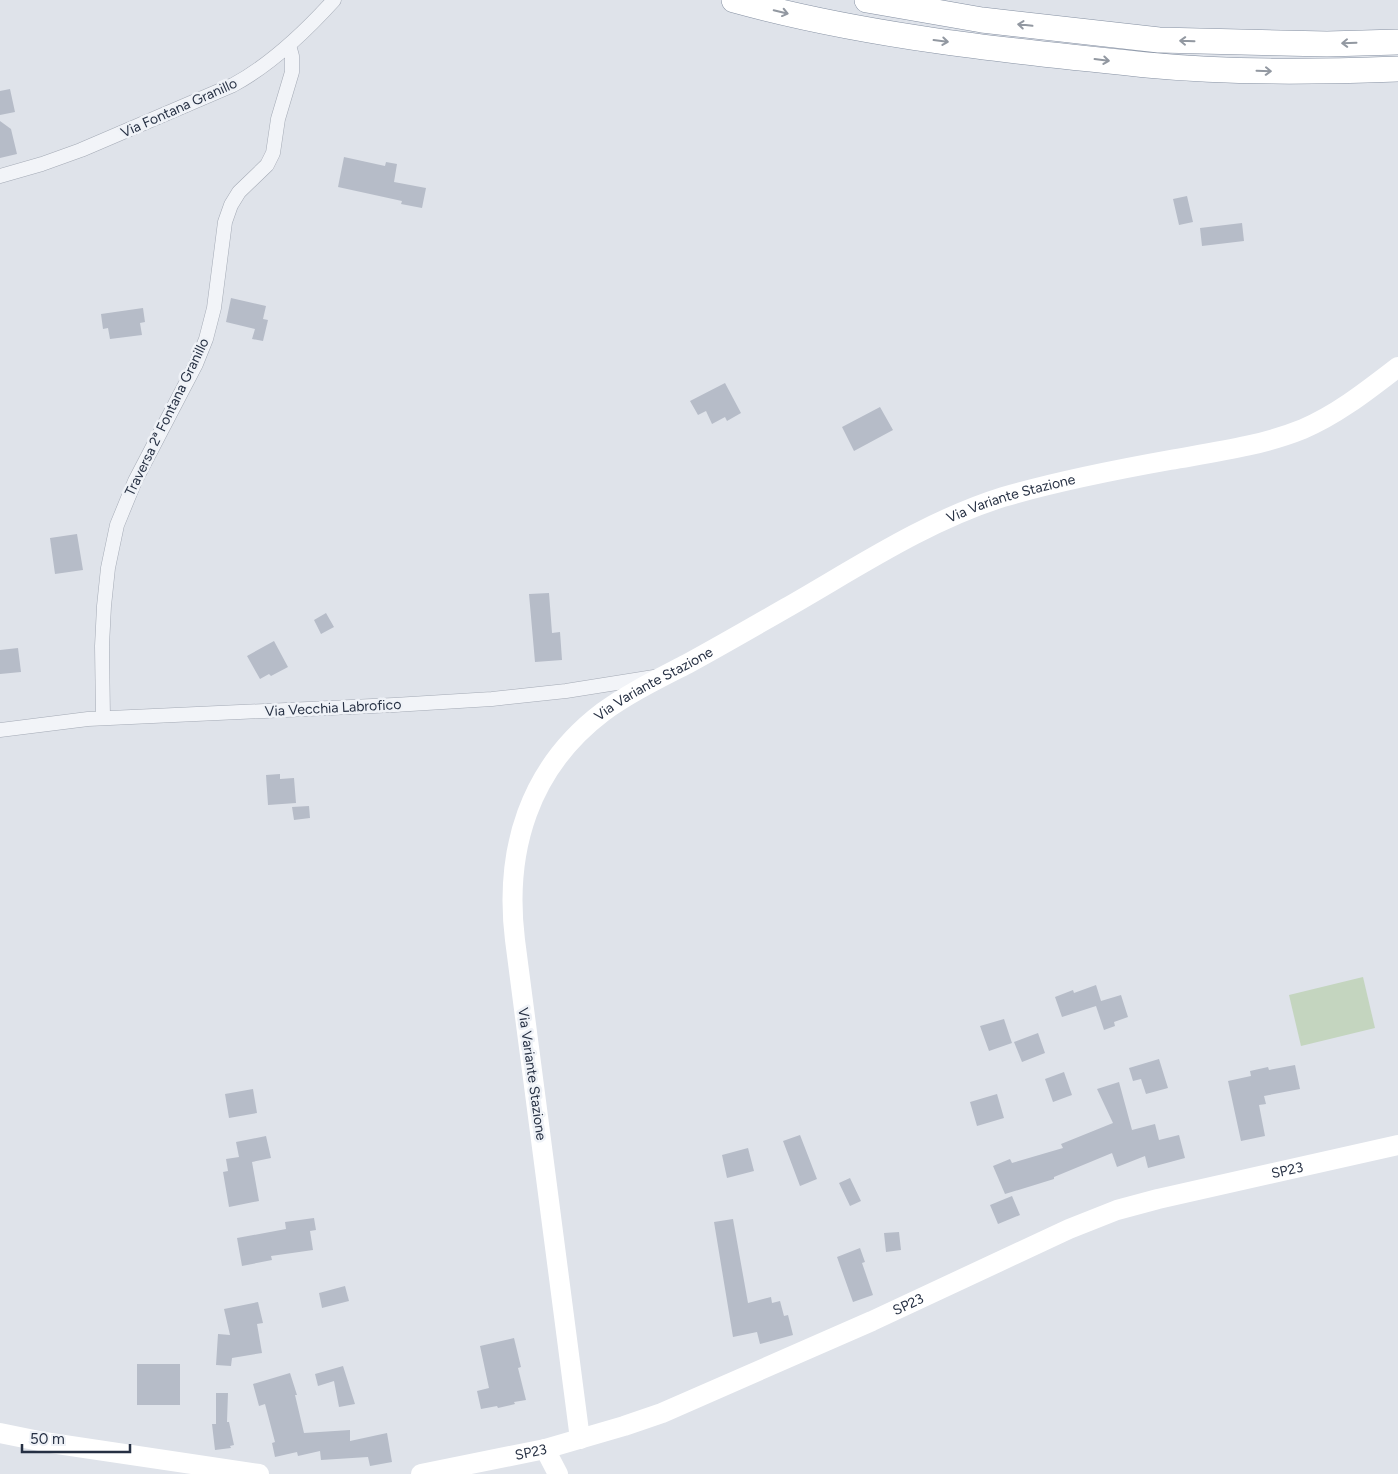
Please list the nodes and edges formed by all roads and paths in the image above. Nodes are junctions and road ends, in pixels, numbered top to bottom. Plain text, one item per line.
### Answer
1 (334, 0) edge
2 (734, 0) edge
3 (867, 0) edge
4 (1398, 42) edge
5 (289, 45) junction
6 (1398, 69) edge
7 (0, 176) edge
8 (1398, 367) edge
9 (664, 675) junction
10 (103, 718) junction
11 (0, 730) edge
12 (1398, 1146) edge
13 (0, 1433) edge
14 (580, 1439) junction
15 (545, 1449) junction
16 (259, 1474) edge
17 (421, 1474) edge
18 (558, 1474) edge

1 - 5 street, Via Fontana Granillo
2 -> 6 highway
4 -> 3 highway
5 - 7 street, Via Fontana Granillo
5 - 10 street, Traversa 2ª Fontana Granillo
8 - 9 street, Via Variante Stazione
9 - 10 street, Via Vecchia Labrofico
9 - 14 street, Via Variante Stazione
10 - 11 street, Via Vecchia Labrofico
12 - 14 street, SP23 / SP23
13 - 16 street
14 - 15 street, SP23 / SP23
15 - 17 street, SP23 / SP23
15 - 18 street

